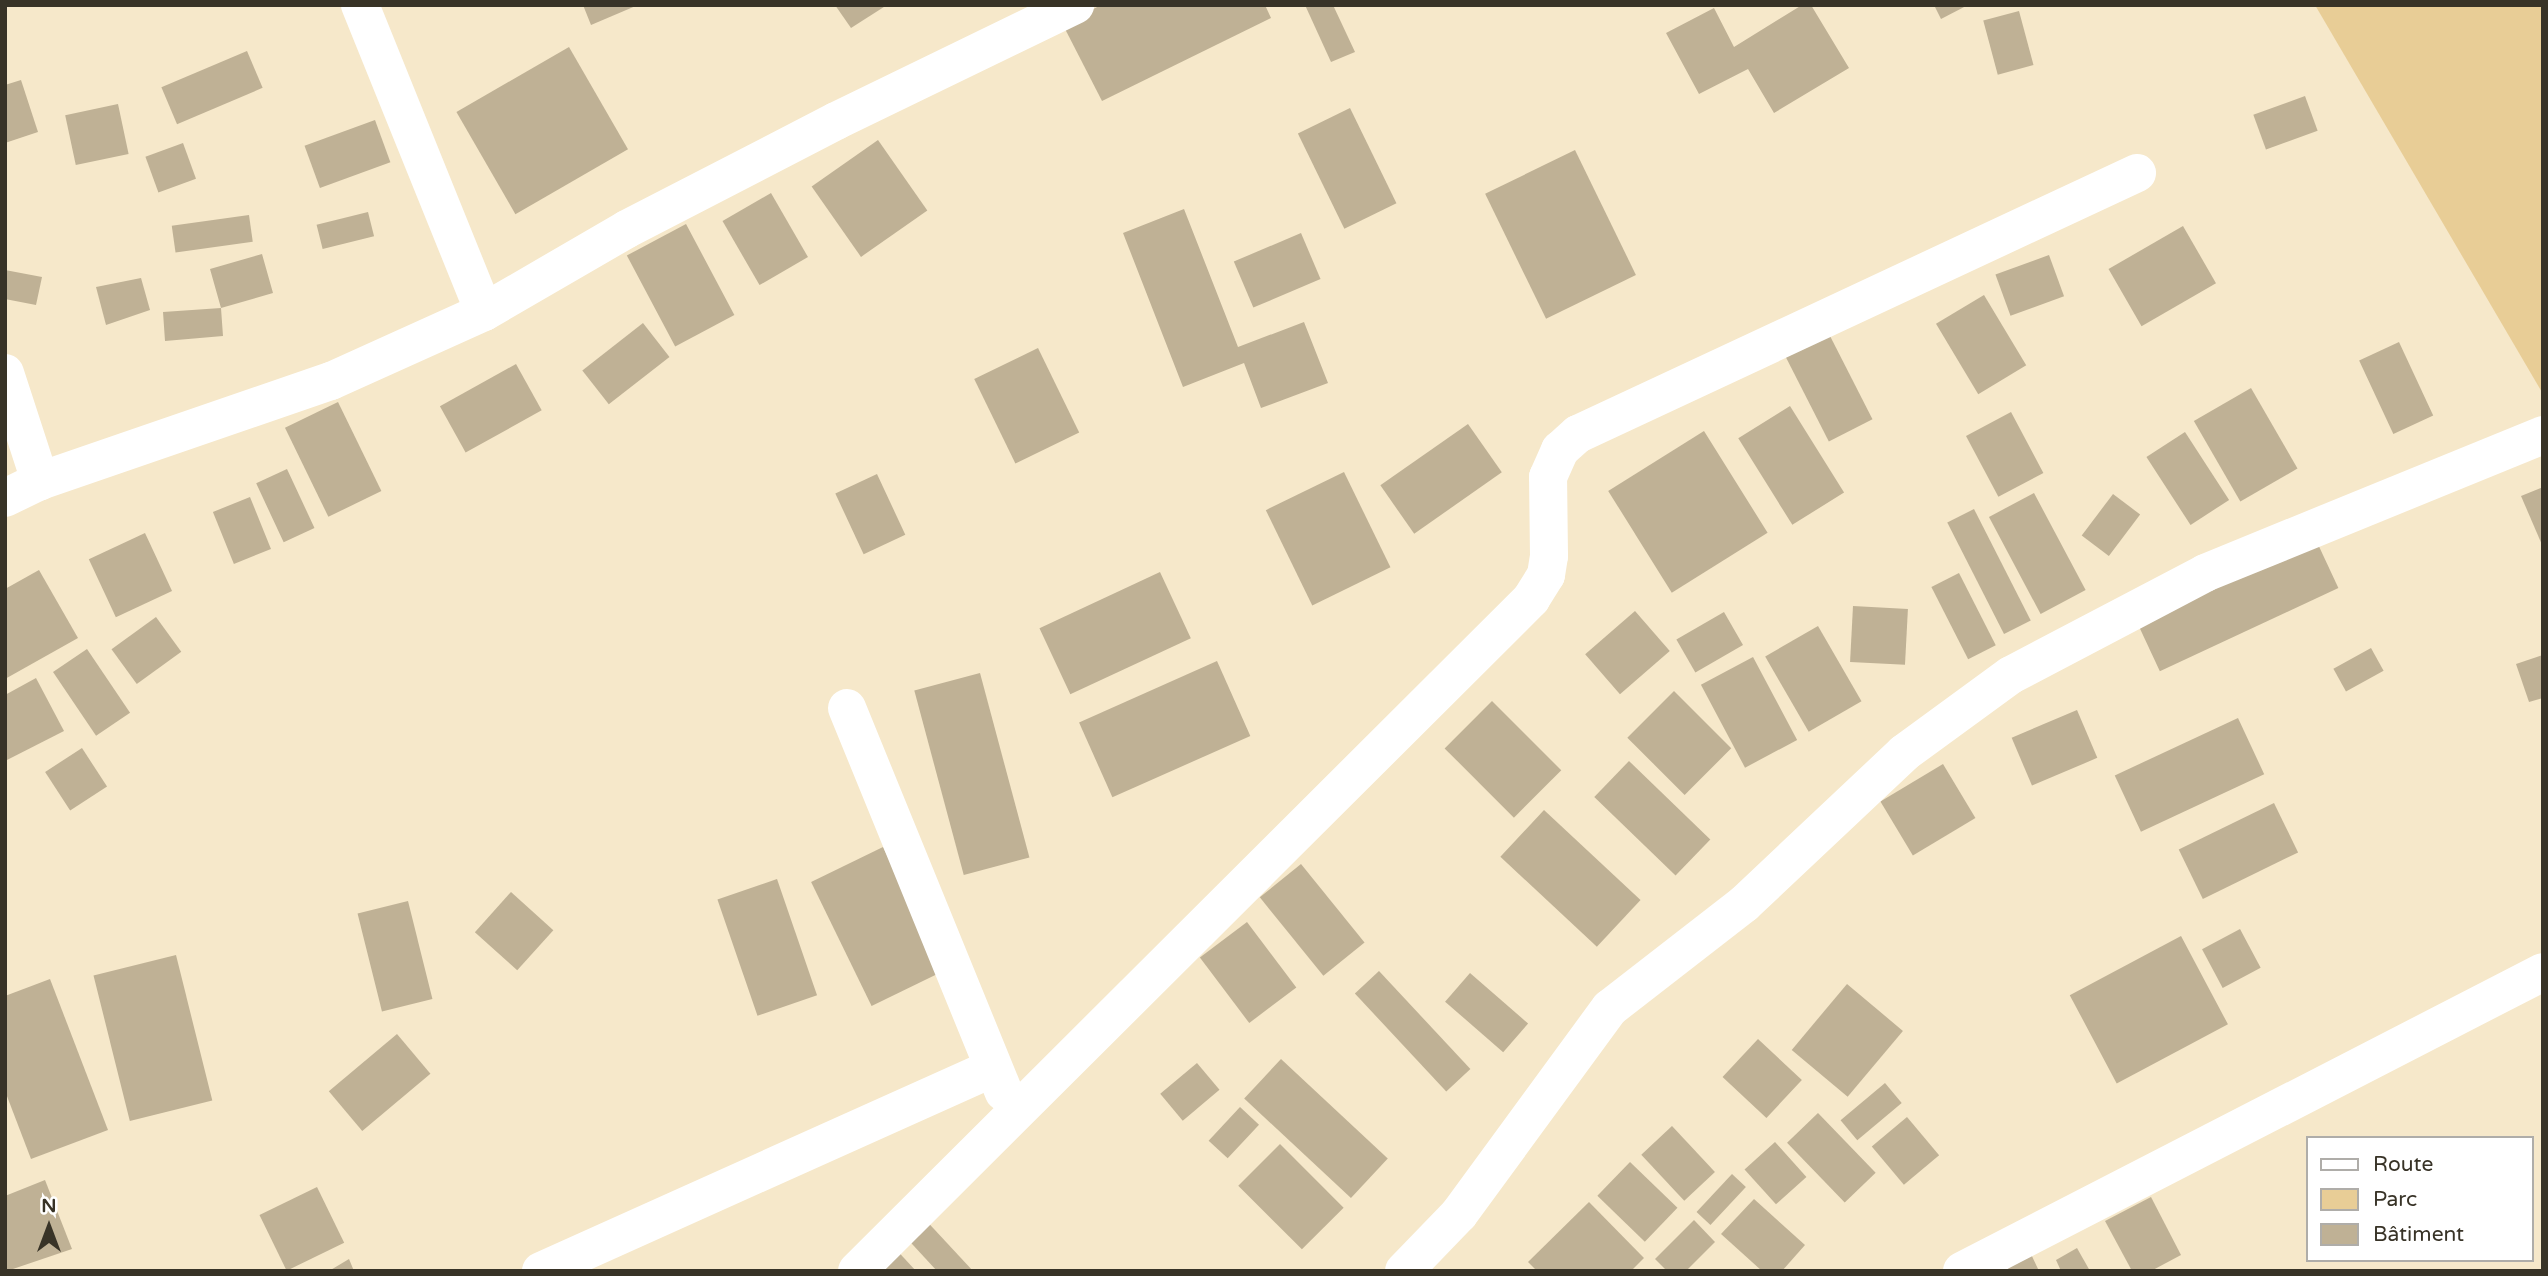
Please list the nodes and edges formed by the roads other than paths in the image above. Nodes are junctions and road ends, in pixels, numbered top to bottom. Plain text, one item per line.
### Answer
1 (360, 5) edge
2 (1075, 5) edge
3 (2137, 173) dead end
4 (484, 312) junction
5 (5, 373) edge
6 (2543, 435) edge
7 (40, 481) junction
8 (5, 498) edge
9 (847, 708) dead end
10 (2543, 972) edge
11 (992, 1068) junction
12 (1016, 1116) junction
13 (541, 1271) edge
14 (857, 1271) edge
15 (1404, 1271) edge
16 (1962, 1271) edge

1 - 4 street
2 - 4 street
3 - 12 street
4 - 7 street
5 - 7 street
6 - 15 street
7 - 8 street
9 - 11 street
10 - 16 street
11 - 12 street
11 - 13 street
12 - 14 street

